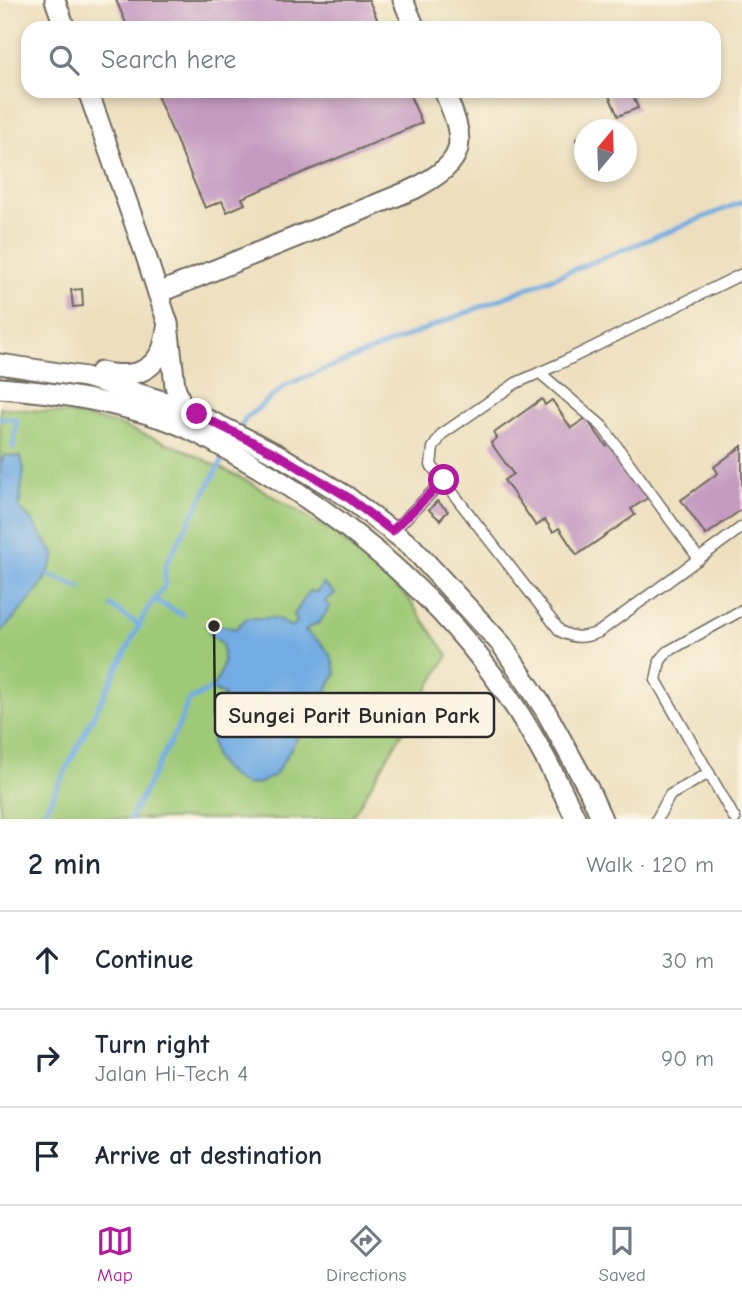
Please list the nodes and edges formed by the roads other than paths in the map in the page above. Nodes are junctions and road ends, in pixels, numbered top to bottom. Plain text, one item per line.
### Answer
1 (55, 0) edge
2 (403, 0) edge
3 (62, 21) edge
4 (412, 21) edge
5 (90, 98) edge
6 (447, 98) edge
7 (742, 274) edge
8 (158, 293) junction
9 (168, 324) junction
10 (0, 364) edge
11 (33, 367) junction
12 (540, 373) junction
13 (0, 388) edge
14 (190, 410) junction
15 (444, 480) junction
16 (742, 527) edge
17 (392, 531) junction
18 (699, 559) junction
19 (742, 610) edge
20 (709, 773) junction
21 (576, 819) edge
22 (602, 819) edge
23 (657, 819) edge
24 (735, 819) edge

1 - 3 street
2 - 4 street
5 - 8 street
6 - 8 street
7 - 12 lane
8 - 9 street
9 - 11 street
9 - 14 street
10 - 11 street
11 - 14 street
12 - 15 lane
12 - 18 lane
13 - 21 street
14 - 17 street
15 - 17 lane
15 - 18 lane
16 - 18 lane
17 - 22 street
19 - 20 lane
20 - 23 lane
20 - 24 lane

